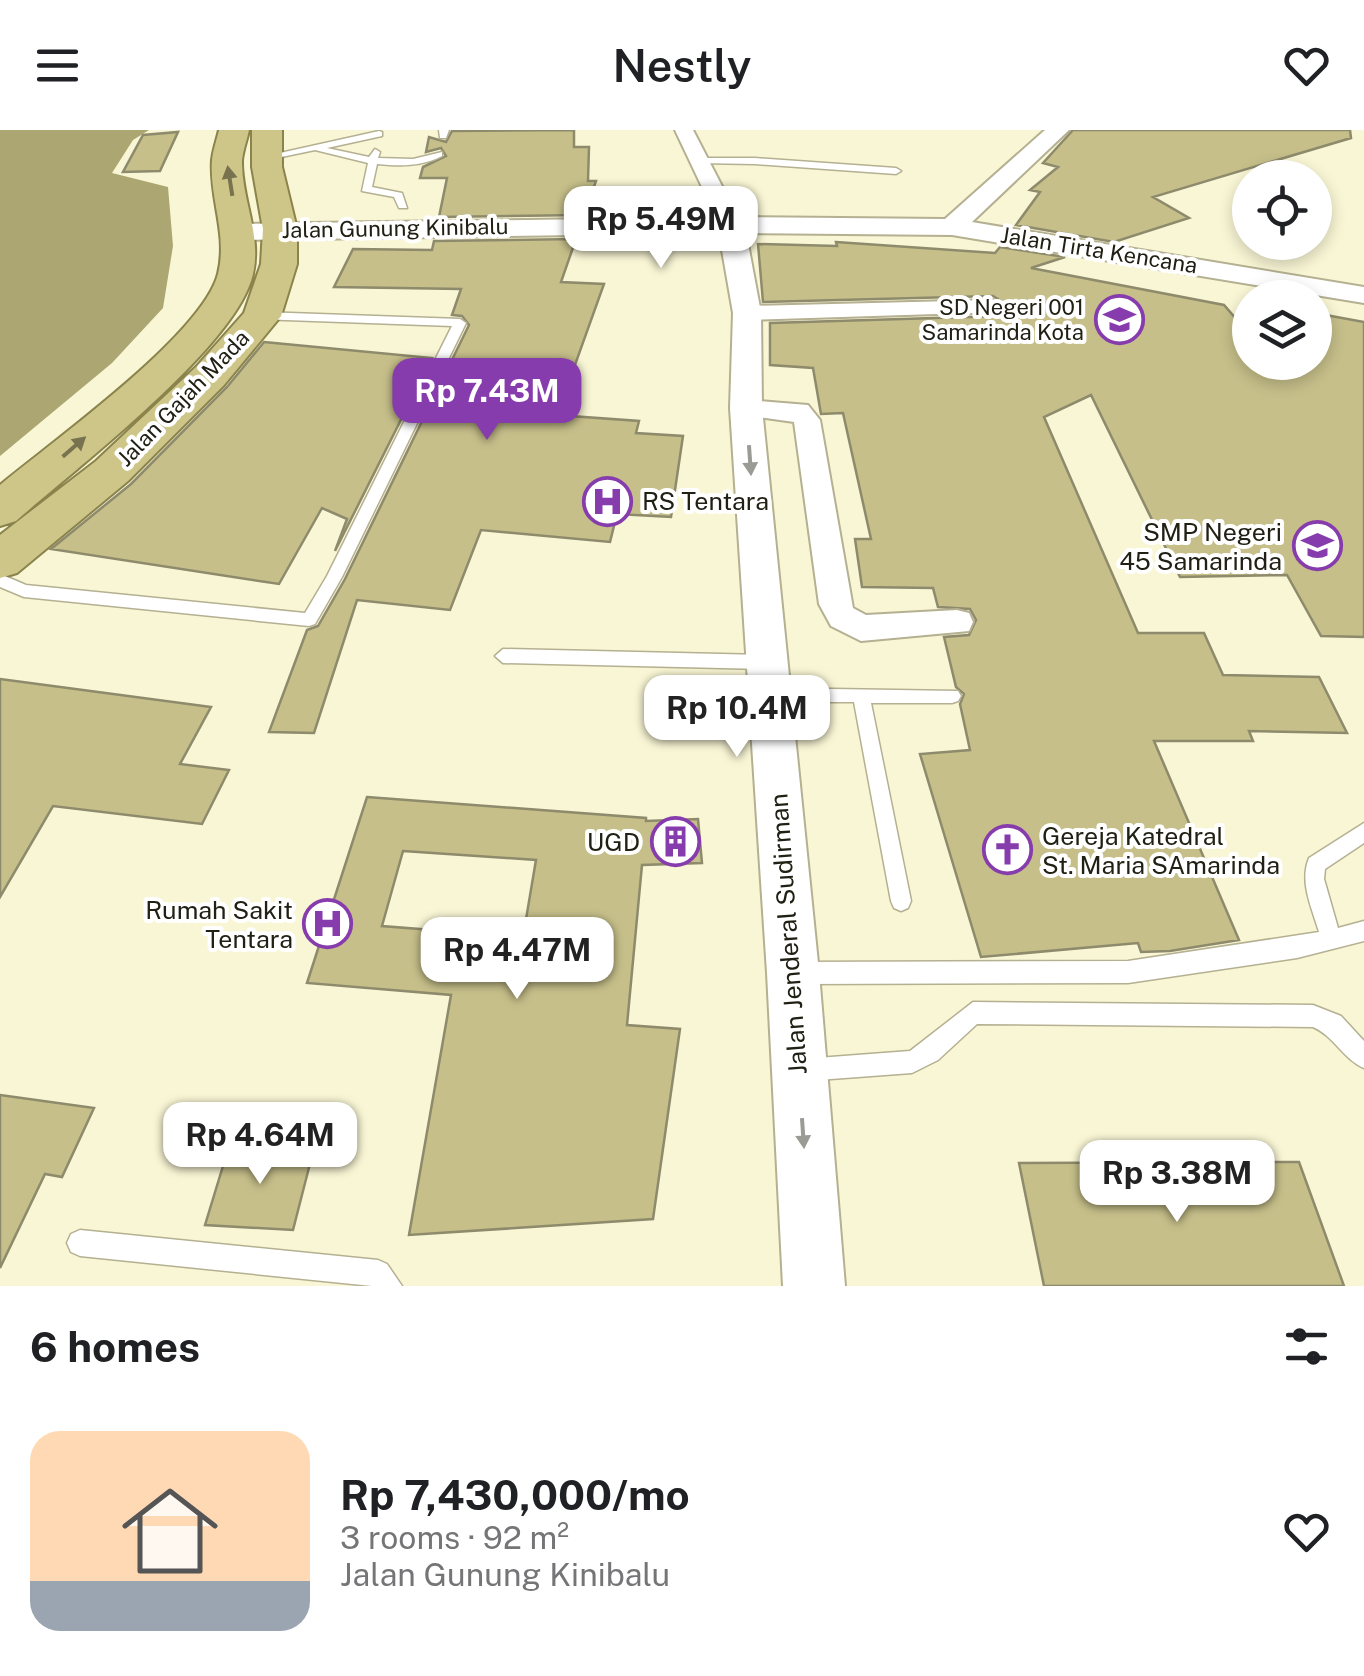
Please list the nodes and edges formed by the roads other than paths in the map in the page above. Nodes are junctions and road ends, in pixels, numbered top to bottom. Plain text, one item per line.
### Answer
1 (234, 130) edge
2 (684, 130) edge
3 (1058, 130) edge
4 (380, 132) edge
5 (267, 144) edge
6 (318, 148) junction
7 (439, 154) dead end
8 (374, 162) junction
9 (700, 162) junction
10 (896, 171) dead end
11 (402, 206) dead end
12 (596, 226) junction
13 (952, 228) junction
14 (280, 229) junction
15 (238, 232) junction
16 (724, 265) junction
17 (1364, 295) edge
18 (993, 308) dead end
19 (262, 316) junction
20 (746, 408) junction
21 (0, 510) edge
22 (0, 560) edge
23 (0, 580) edge
24 (957, 622) dead end
25 (502, 656) dead end
26 (768, 679) junction
27 (861, 696) junction
28 (952, 696) dead end
29 (1364, 832) edge
30 (901, 901) dead end
31 (1364, 931) edge
32 (1331, 939) junction
33 (793, 973) junction
34 (1364, 1057) edge
35 (798, 1070) junction
36 (80, 1243) dead end
37 (389, 1286) edge
38 (814, 1286) edge

15 -> 1 highway, Jalan Gajah Mada
2 - 9 street
3 - 13 street
4 - 6 lane
4 - 8 lane
5 - 6 lane
5 - 14 highway, Jalan Gajah Mada
6 - 8 lane
7 - 8 lane
8 - 11 lane
9 - 10 lane
9 - 16 street
12 - 14 street, Jalan Gunung Kinibalu
12 - 16 street, Jalan Gunung Kinibalu
12 - 16 street
13 - 16 street, Jalan Tirta Kencana
13 - 17 street, Jalan Tirta Kencana
14 - 15 street, Jalan Gunung Kinibalu
14 - 19 highway, Jalan Gajah Mada
21 -> 15 highway, Jalan Gajah Mada
16 - 18 street
16 - 20 street, Jalan Jenderal Sudirman
19 - 22 highway, Jalan Gajah Mada
19 - 23 lane
20 - 24 street
20 -> 26 street, Jalan Jenderal Sudirman
25 - 26 lane
26 - 27 lane
26 - 33 street, Jalan Jenderal Sudirman
27 - 28 lane
27 - 30 lane
29 - 32 lane
31 - 32 lane
32 - 33 lane
33 - 35 street, Jalan Jenderal Sudirman
34 - 35 lane
35 -> 38 street, Jalan Jenderal Sudirman
36 - 37 lane

